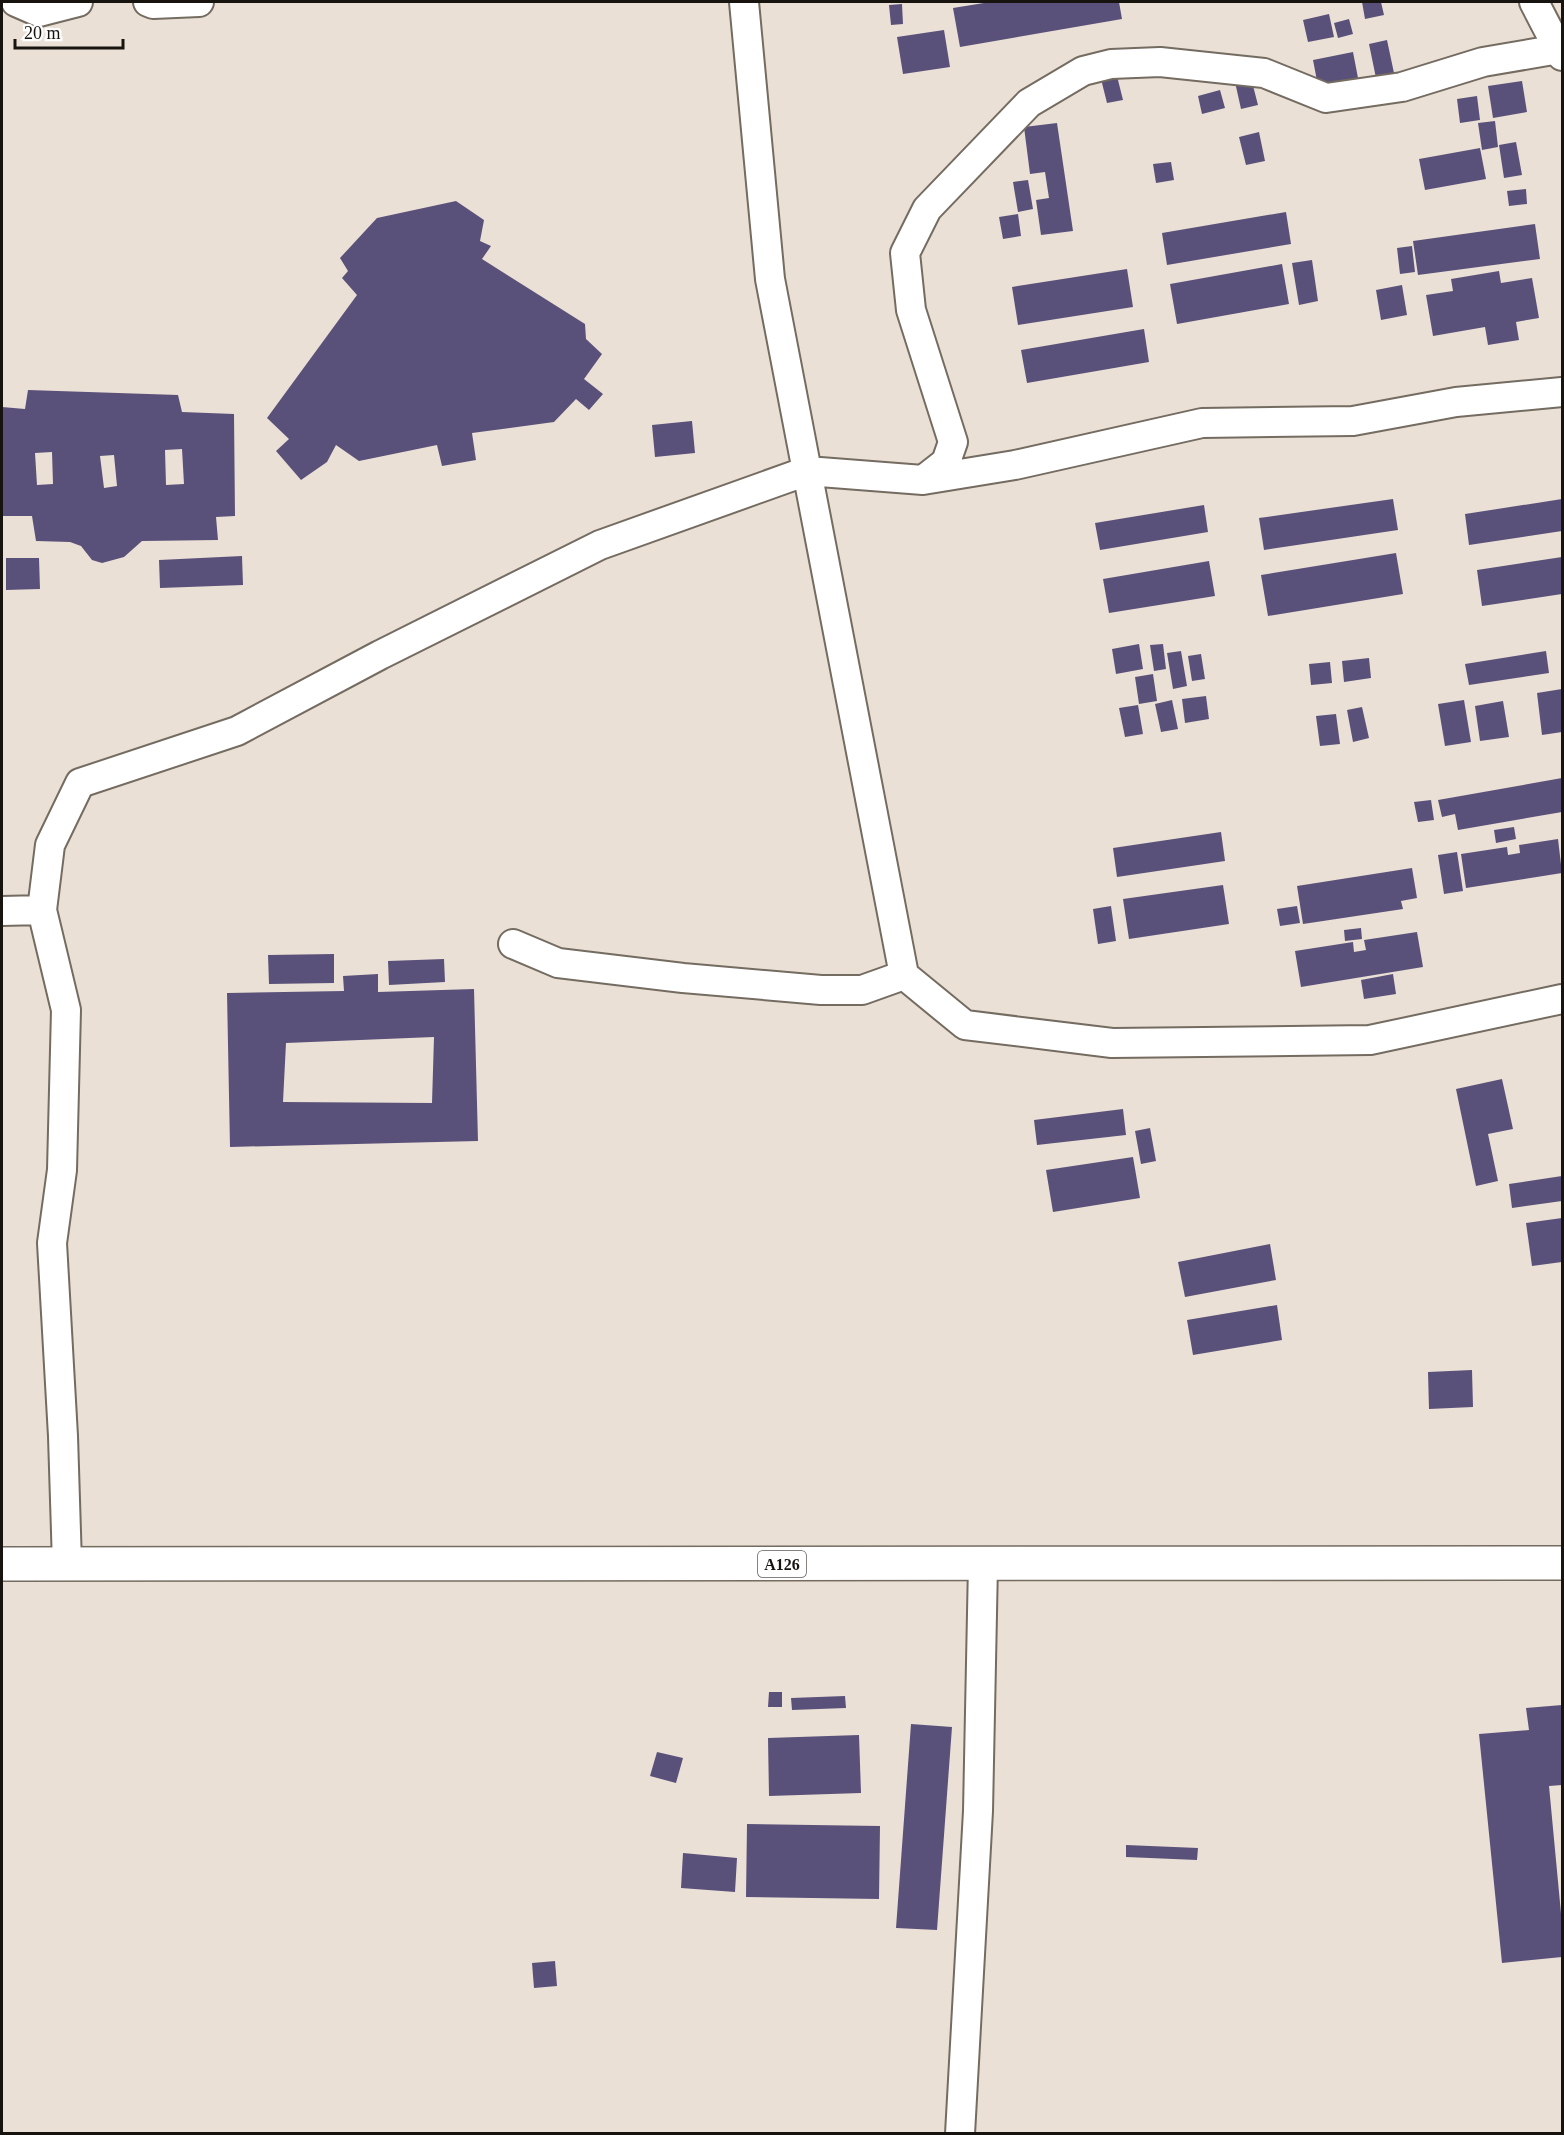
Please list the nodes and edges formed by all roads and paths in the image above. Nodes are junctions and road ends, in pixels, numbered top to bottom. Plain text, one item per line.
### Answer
1 (16, 2) edge
2 (78, 2) edge
3 (148, 2) edge
4 (199, 2) edge
5 (744, 2) edge
6 (1534, 2) edge
7 (1561, 52) edge
8 (1563, 392) edge
9 (807, 471) junction
10 (923, 480) junction
11 (42, 910) junction
12 (2, 911) edge
13 (513, 944) dead end
14 (904, 975) junction
15 (1563, 999) edge
16 (1563, 1563) edge
17 (2, 1564) edge
18 (67, 1564) junction
19 (983, 1564) junction
20 (960, 2133) edge

1 - 2 street
3 - 4 street
5 - 9 street
6 - 7 street
7 - 10 street
8 - 10 street
9 - 10 street
9 - 11 street
9 - 14 street
11 - 12 street
11 - 18 street
13 - 14 street
14 - 15 street
16 - 19 highway, A126
17 - 18 highway, A126
18 - 19 highway, A126
19 - 20 street

